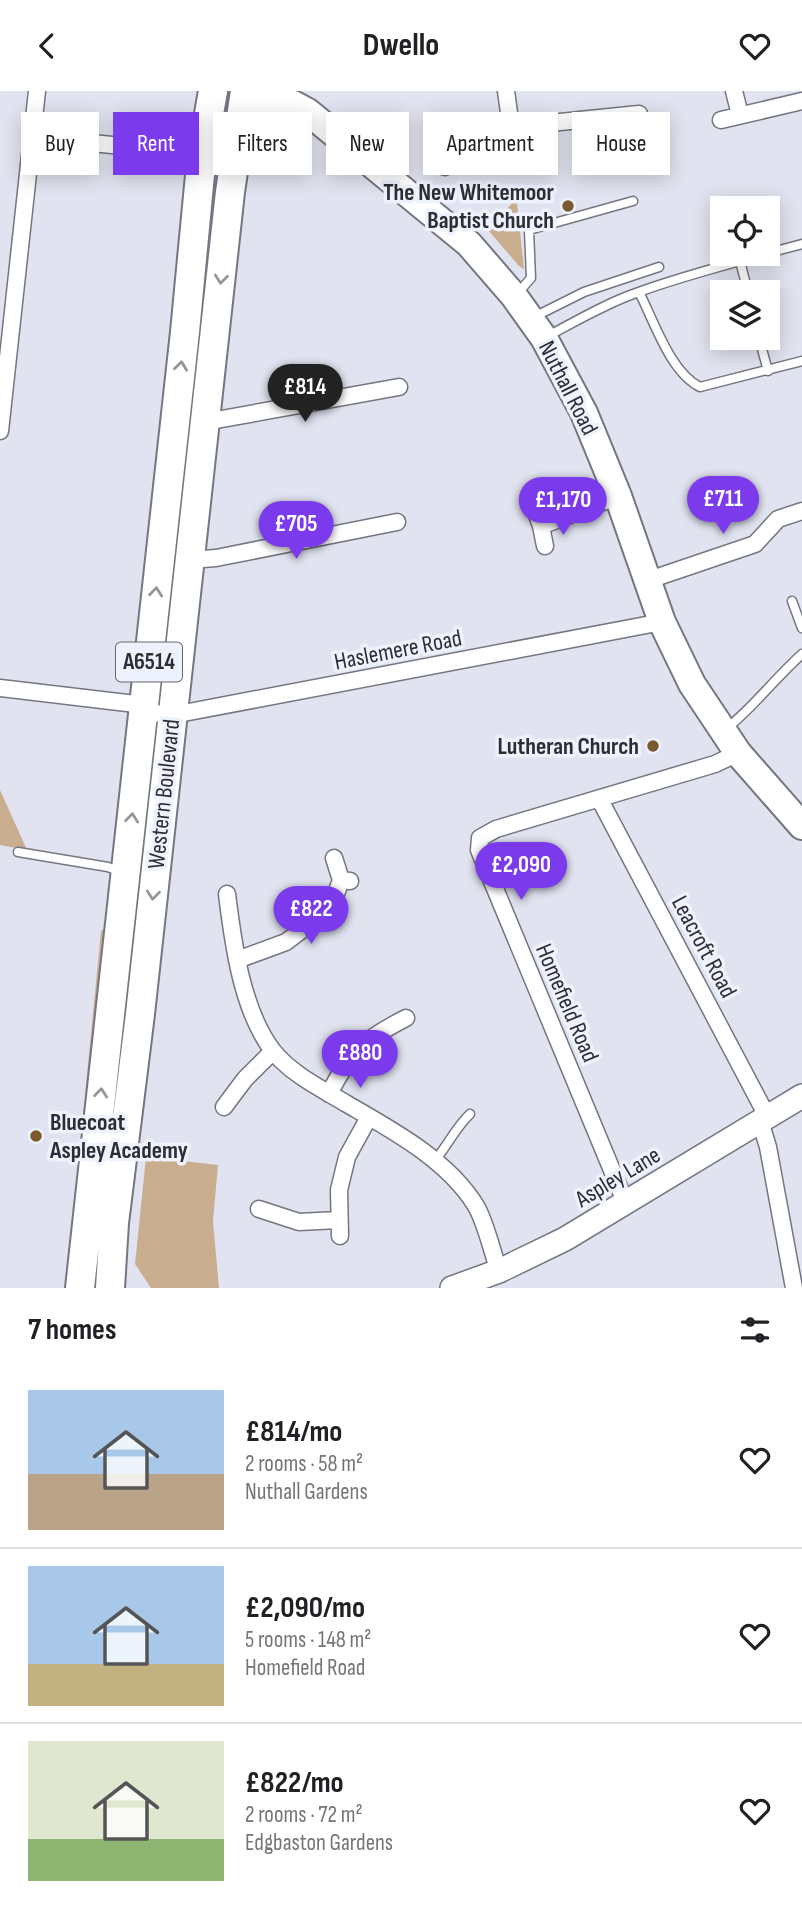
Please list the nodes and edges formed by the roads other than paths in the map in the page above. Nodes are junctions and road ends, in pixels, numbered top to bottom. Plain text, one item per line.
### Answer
1 (37, 91) edge
2 (213, 91) edge
3 (506, 91) edge
4 (734, 91) edge
5 (241, 92) edge
6 (308, 101) edge
7 (802, 101) edge
8 (35, 112) edge
9 (239, 112) edge
10 (278, 112) edge
11 (509, 112) edge
12 (593, 112) edge
13 (612, 112) edge
14 (740, 115) junction
15 (721, 120) dead end
16 (99, 144) edge
17 (202, 154) junction
18 (28, 175) edge
19 (233, 175) edge
20 (634, 201) dead end
21 (802, 244) edge
22 (780, 250) edge
23 (722, 266) edge
24 (659, 267) dead end
25 (639, 292) junction
26 (514, 296) junction
27 (216, 324) junction
28 (538, 329) junction
29 (185, 332) junction
30 (762, 350) edge
31 (802, 361) edge
32 (768, 371) junction
33 (399, 387) dead end
34 (205, 422) junction
35 (0, 426) edge
36 (0, 431) edge
37 (618, 496) junction
38 (534, 506) dead end
39 (802, 511) edge
40 (163, 521) junction
41 (397, 522) dead end
42 (194, 525) junction
43 (541, 526) junction
44 (544, 546) dead end
45 (190, 561) junction
46 (646, 581) junction
47 (792, 601) dead end
48 (662, 622) junction
49 (802, 628) edge
50 (802, 654) edge
51 (0, 688) edge
52 (144, 705) junction
53 (173, 715) junction
54 (731, 742) junction
55 (600, 800) junction
56 (802, 826) edge
57 (18, 852) dead end
58 (334, 858) dead end
59 (125, 872) junction
60 (227, 894) dead end
61 (237, 960) junction
62 (110, 1011) junction
63 (140, 1014) junction
64 (395, 1018) dead end
65 (273, 1052) junction
66 (329, 1094) junction
67 (802, 1096) edge
68 (224, 1098) dead end
69 (470, 1114) dead end
70 (369, 1117) junction
71 (764, 1119) junction
72 (435, 1162) junction
73 (281, 1198) dead end
74 (626, 1204) junction
75 (259, 1209) dead end
76 (275, 1214) junction
77 (113, 1241) junction
78 (499, 1271) junction
79 (80, 1288) edge
80 (110, 1288) edge
81 (132, 1288) edge
82 (452, 1288) edge
83 (793, 1288) edge

1 - 8 street
2 - 17 highway, Western Boulevard / A6514
3 - 11 street
4 - 14 street
5 - 6 main road, Nuthall Road
5 - 9 highway, Western Boulevard / A6514
6 - 10 main road
6 - 26 main road, Nuthall Road
7 - 14 street
12 - 13 street
14 - 15 street
16 - 17 street
17 - 29 highway, Western Boulevard / A6514
18 - 35 street
19 -> 27 highway, Western Boulevard / A6514
20 - 26 lane
21 - 22 lane
23 - 25 lane
24 - 28 lane
25 - 28 lane
25 - 32 lane
26 - 28 main road, Nuthall Road
27 - 29 street
27 - 34 highway, Western Boulevard / A6514
28 - 37 main road, Nuthall Road
40 -> 29 highway, Western Boulevard / A6514
30 - 32 lane
31 - 32 lane
33 - 34 street
34 - 42 highway, Western Boulevard / A6514
35 - 36 street
37 - 43 street
37 - 46 main road, Nuthall Road
38 - 43 street
39 - 46 street
40 - 42 highway
52 -> 40 highway, Western Boulevard / A6514
41 - 45 street
42 - 45 highway, Western Boulevard / A6514
43 - 44 street
45 - 53 highway, Western Boulevard / A6514
46 - 48 main road, Nuthall Road
47 - 49 lane
48 - 53 street, Haslemere Road
48 - 54 main road, Nuthall Road
50 - 54 lane
51 - 52 street, Haslemere Road
52 - 53 street, Haslemere Road
59 -> 52 highway, Western Boulevard / A6514
53 -> 63 highway, Western Boulevard / A6514
54 - 55 street, Homefield Road
54 - 56 main road, Nuthall Road
55 - 71 street, Leacroft Road
55 - 74 street, Homefield Road
57 - 59 lane
58 - 61 street
59 - 62 highway, Western Boulevard / A6514
60 - 61 street
61 - 65 street
62 - 63 street
79 -> 62 highway, Western Boulevard / A6514
63 - 77 highway, Western Boulevard / A6514
64 - 66 street
65 - 66 street
65 - 68 street
66 - 70 street
67 - 71 main road, Aspley Lane
69 - 72 lane
70 - 72 street
70 - 76 street
71 - 74 main road, Aspley Lane
71 - 83 street, Leacroft Road
72 - 78 street
73 - 76 street
74 - 78 main road, Aspley Lane
75 - 76 street
77 - 80 highway, Western Boulevard / A6514
77 - 81 highway
78 - 82 main road, Aspley Lane

